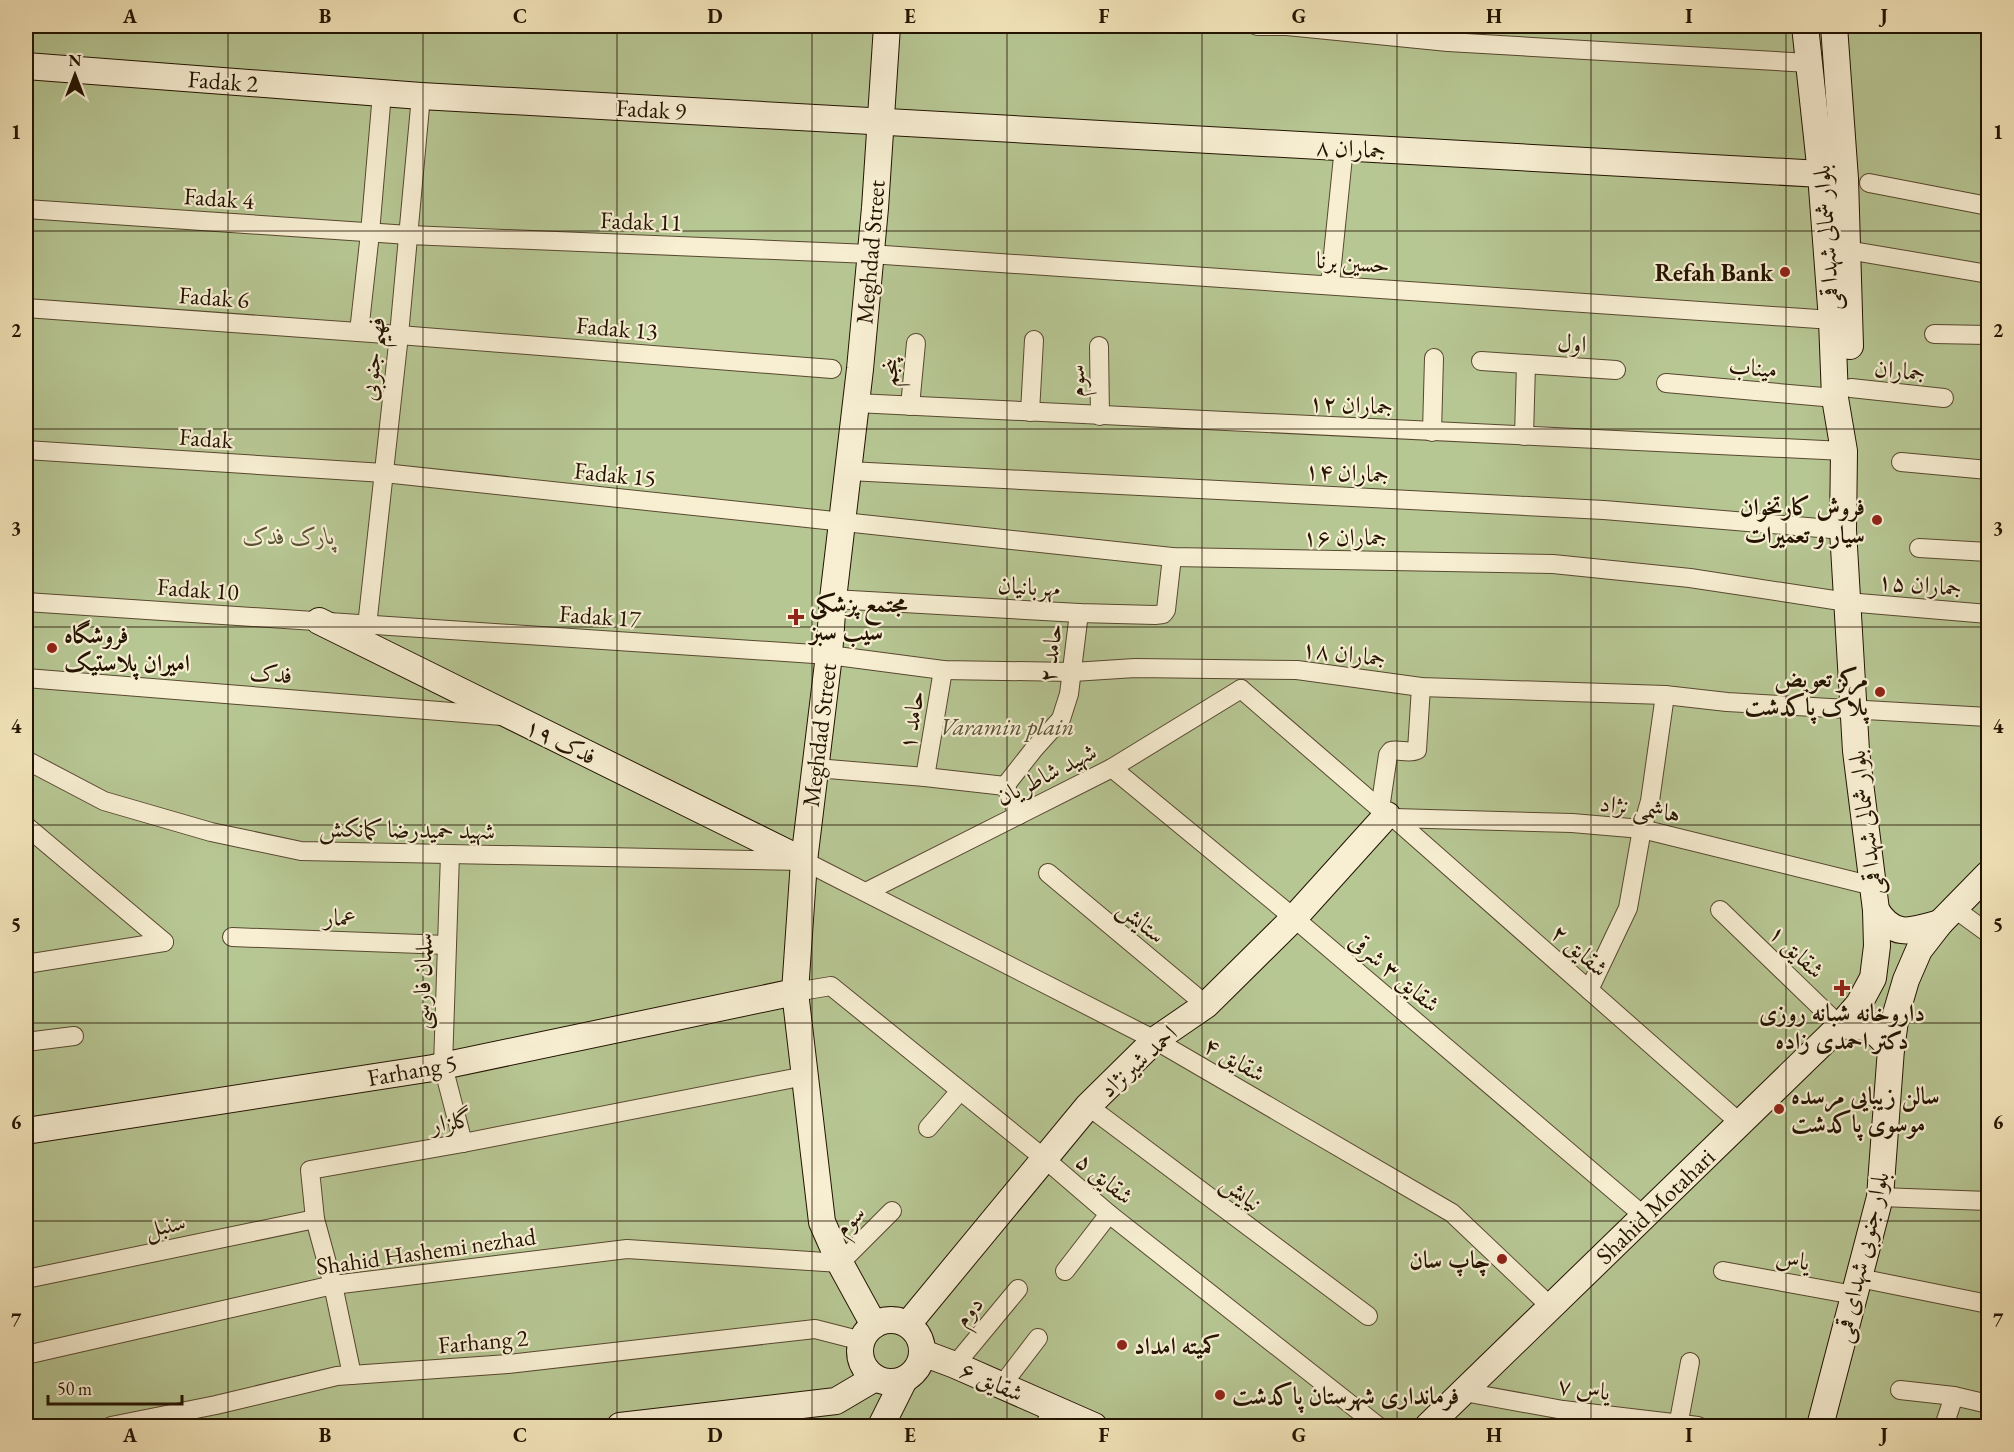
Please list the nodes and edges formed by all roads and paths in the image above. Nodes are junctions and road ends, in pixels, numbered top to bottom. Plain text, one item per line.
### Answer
1 (887, 26) edge
2 (1257, 26) edge
3 (1805, 26) edge
4 (1834, 26) edge
5 (1449, 34) edge
6 (1810, 63) junction
7 (26, 66) edge
8 (382, 93) junction
9 (421, 96) junction
10 (880, 122) junction
11 (1344, 147) junction
12 (1821, 174) junction
13 (1869, 183) dead end
14 (1989, 206) edge
15 (26, 209) edge
16 (370, 232) junction
17 (409, 235) junction
18 (1847, 250) junction
19 (870, 254) junction
20 (1989, 274) edge
21 (1330, 284) junction
22 (26, 308) edge
23 (1832, 320) junction
24 (359, 332) junction
25 (1934, 334) dead end
26 (399, 335) junction
27 (1989, 335) edge
28 (1034, 340) dead end
29 (916, 343) dead end
30 (1099, 346) dead end
31 (1434, 358) dead end
32 (1481, 361) dead end
33 (1526, 364) junction
34 (832, 369) dead end
35 (1616, 370) dead end
36 (1666, 383) dead end
37 (1843, 393) junction
38 (1944, 398) dead end
39 (856, 403) junction
40 (910, 406) junction
41 (1030, 412) junction
42 (1100, 416) junction
43 (1432, 432) junction
44 (1524, 436) junction
45 (26, 450) edge
46 (1844, 452) junction
47 (1900, 462) dead end
48 (1989, 470) edge
49 (849, 471) junction
50 (384, 473) junction
51 (842, 522) junction
52 (1843, 530) junction
53 (1918, 548) dead end
54 (1989, 552) edge
55 (1172, 557) junction
56 (833, 599) junction
57 (26, 602) edge
58 (1847, 602) junction
59 (1079, 613) junction
60 (1989, 614) edge
61 (319, 621) junction
62 (367, 626) junction
63 (829, 655) junction
64 (1240, 669) junction
65 (943, 670) junction
66 (1073, 672) junction
67 (26, 678) edge
68 (1421, 687) junction
69 (1240, 688) junction
70 (1665, 695) junction
71 (1854, 709) junction
72 (512, 717) junction
73 (1989, 717) edge
74 (26, 760) edge
75 (816, 768) junction
76 (1112, 768) junction
77 (925, 777) junction
78 (1005, 786) junction
79 (1019, 814) junction
80 (1387, 814) junction
81 (26, 826) edge
82 (1642, 828) junction
83 (450, 854) junction
84 (804, 861) junction
85 (1048, 873) dead end
86 (1989, 874) edge
87 (866, 892) junction
88 (1874, 898) junction
89 (1720, 910) dead end
90 (1947, 916) junction
91 (1294, 918) junction
92 (1989, 933) edge
93 (232, 937) dead end
94 (447, 945) junction
95 (26, 964) edge
96 (1873, 978) joint
97 (1589, 990) junction
98 (795, 992) junction
99 (1206, 1005) junction
100 (1840, 1026) junction
101 (74, 1036) dead end
102 (1155, 1040) junction
103 (26, 1042) edge
104 (1891, 1049) junction
105 (443, 1066) junction
106 (805, 1076) junction
107 (960, 1091) junction
108 (1088, 1106) junction
109 (1740, 1123) junction
110 (928, 1128) dead end
111 (26, 1131) edge
112 (463, 1143) junction
113 (1045, 1159) junction
114 (1880, 1197) junction
115 (1989, 1201) edge
116 (892, 1211) dead end
117 (1109, 1214) junction
118 (1644, 1216) junction
119 (315, 1219) junction
120 (840, 1263) junction
121 (1723, 1271) dead end
122 (1065, 1272) dead end
123 (26, 1279) edge
124 (333, 1285) junction
125 (1857, 1287) junction
126 (1018, 1289) dead end
127 (1989, 1304) edge
128 (1551, 1306) junction
129 (1368, 1316) dead end
130 (908, 1324) junction
131 (868, 1333) junction
132 (1038, 1338) dead end
133 (923, 1353) junction
134 (26, 1355) edge
135 (1690, 1362) dead end
136 (955, 1365) junction
137 (352, 1375) junction
138 (875, 1378) junction
139 (904, 1380) junction
140 (1002, 1385) junction
141 (1900, 1390) dead end
142 (1464, 1392) junction
143 (1954, 1396) junction
144 (1989, 1404) edge
145 (1049, 1417) edge
146 (751, 1419) edge
147 (111, 1426) edge
148 (620, 1426) edge
149 (881, 1426) edge
150 (1094, 1426) edge
151 (1378, 1426) edge
152 (1428, 1426) edge
153 (1679, 1426) edge
154 (1698, 1426) edge
155 (1820, 1426) edge
156 (1944, 1426) edge

1 - 10 main road, Meghdad Street
2 - 5 street
3 - 6 main road, بلوار شمالی شهدا قمی
4 - 18 main road, بلوار شمالی شهدا قمی
5 - 6 street
6 - 12 main road, بلوار شمالی شهدا قمی
7 - 8 main road, Fadak 2
8 - 9 main road, Fadak 2
8 - 16 street, فهیم جنوبی
9 - 10 main road, Fadak 9
9 - 17 street, فهیم جنوبی
10 - 11 main road, جماران ۸
10 - 19 main road, Meghdad Street
11 - 12 main road, جماران ۸
11 - 21 street
12 - 23 main road, بلوار شمالی شهدا قمی
13 - 14 street
15 - 16 street, Fadak 4
16 - 17 street, Fadak 4
16 - 24 street, فهیم جنوبی
17 - 19 street, Fadak 11
17 - 26 street, فهیم جنوبی
18 - 20 street
18 - 37 main road, بلوار شمالی شهدا قمی
19 - 21 street, حسین برنا
19 - 39 main road, Meghdad Street
21 - 23 street, حسین برنا
22 - 24 street, Fadak 6
23 - 37 main road, بلوار شمالی شهدا قمی
24 - 26 street, Fadak 6
25 - 27 street
26 - 34 street, Fadak 13
26 - 50 street, فهیم جنوبی
28 - 41 street
29 - 40 street, پنجم
30 - 42 street, سوم
31 - 43 street
32 - 33 street, اول
33 - 35 street, اول
33 - 44 street, اول
36 - 37 street, میناب
37 - 38 street, جماران
37 - 46 main road, بلوار شمالی شهدا قمی
39 - 40 street, جماران ۱۲
39 - 49 main road, Meghdad Street
40 - 41 street, جماران ۱۲
41 - 42 street, جماران ۱۲
42 - 43 street, جماران ۱۲
43 - 44 street, جماران ۱۲
44 - 46 street, جماران ۱۲
45 - 50 street, Fadak
46 - 52 main road, بلوار شمالی شهدا قمی
47 - 48 street
49 - 51 main road, Meghdad Street
49 - 52 street, جماران ۱۴
50 - 51 street, Fadak 15
50 - 62 street, فهیم جنوبی
51 - 55 street, جماران ۱۶
51 - 56 main road, Meghdad Street
52 - 58 main road, بلوار شمالی شهدا قمی
53 - 54 street
55 - 58 street, جماران ۱۶
55 - 59 street, مهربانیان
56 - 59 street, مهربانیان
56 - 63 main road, Meghdad Street
57 - 61 street, Fadak 10
58 - 60 street, جماران ۱۵
58 - 71 main road, بلوار شمالی شهدا قمی
59 - 66 street, حامد ۲
61 - 62 street, Fadak 10
61 - 72 main road, فدک ۱۹
62 - 63 street, Fadak 17
63 - 65 street, جماران ۱۸
63 - 75 main road, Meghdad Street
64 - 66 street, جماران ۱۸
64 - 68 street, جماران ۱۸
64 - 69 street
65 - 66 street, جماران ۱۸
65 - 77 street, حامد ۱
66 - 78 street, حامد ۲
67 - 72 street, فدک
68 - 70 street, جماران ۱۸
68 - 80 street
69 - 76 street, شهید شاطریان
69 - 80 street, شقایق ۲
70 - 71 street, جماران ۱۸
70 - 82 street
71 - 73 street, جماران ۱۸
71 - 88 main road, بلوار شمالی شهدا قمی
72 - 84 main road, فدک ۱۹
74 - 83 street, شهید حمیدرضا کمانکش
75 - 77 street
75 - 84 main road, Meghdad Street
76 - 79 street, شهید شاطریان
76 - 91 street, شقایق ۳ شرقی
77 - 78 street
78 - 79 street
79 - 87 street, شهید شاطریان
80 - 82 street, هاشمی نژاد
80 - 91 main road, احمد شیرنژاد
80 - 97 street, شقایق ۲
81 - 95 street
82 - 88 street, هاشمی نژاد
82 - 97 street
83 - 84 street, شهید حمیدرضا کمانکش
83 - 94 street, سلمان فارسی
84 - 87 street, شقایق ۴
84 - 98 main road, Meghdad Street
85 - 99 street, ستایش
86 - 90 main road
87 - 102 street, شقایق ۴
88 - 90 main road
88 - 96 main road, بلوار شمالی شهدا قمی
89 - 100 street, شقایق ۱
90 - 92 street
90 - 104 main road, بلوار جنوبی شهدای قمی
91 - 99 main road, احمد شیرنژاد
91 - 118 street, شقایق ۳ شرقی
93 - 94 street, عمار
94 - 105 street, سلمان فارسی
96 - 100 main road, Shahid Motahari
97 - 109 street, شقایق ۲
98 - 105 main road, Farhang 5
98 - 106 main road, Meghdad Street
98 - 107 street, شقایق ۵
99 - 102 main road, احمد شیرنژاد
100 - 104 main road
100 - 109 main road, Shahid Motahari
101 - 103 street
102 - 108 main road, احمد شیرنژاد
102 - 128 street, شقایق ۴
104 - 114 main road, بلوار جنوبی شهدای قمی
105 - 111 main road, Farhang 5
105 - 112 street, سلمان فارسی
106 - 112 street, گلزار
106 - 120 main road, Meghdad Street
107 - 110 street
107 - 113 street, شقایق ۵
108 - 113 main road, احمد شیرنژاد
108 - 129 street, نیایش
109 - 118 main road, Shahid Motahari
112 - 119 street, گلزار
113 - 117 street, شقایق ۵
113 - 130 main road, احمد شیرنژاد
114 - 115 street
114 - 125 main road, بلوار جنوبی شهدای قمی
116 - 120 street, سوم
117 - 122 street
117 - 151 street, شقایق ۵
118 - 128 main road, Shahid Motahari
119 - 123 street, سنبل
119 - 124 street, گلزار
120 - 124 street, Shahid Hashemi nezhad
120 - 131 main road, Meghdad Street
121 - 125 street, یاس
124 - 134 street, Shahid Hashemi nezhad
124 - 137 street, گلزار
125 - 127 street, یاس
125 - 155 main road, بلوار جنوبی شهدای قمی
126 - 136 street, دوم
128 - 142 main road, Shahid Motahari
130 - 131 main road
130 - 133 main road
131 - 137 street, Farhang 2
131 - 138 main road
132 - 140 street
133 - 136 main road, شقایق ۶
133 - 139 main road
135 - 153 street
136 - 140 main road, شقایق ۶
137 - 147 street, Farhang 2
138 - 139 main road
138 - 146 main road
139 - 149 main road
140 - 145 main road, شقایق ۶
141 - 143 street
142 - 152 main road, Shahid Motahari
142 - 153 street, یاس ۷
143 - 144 street
143 - 156 street
145 - 150 main road, شقایق ۶
146 - 148 main road
153 - 154 street, یاس ۷

